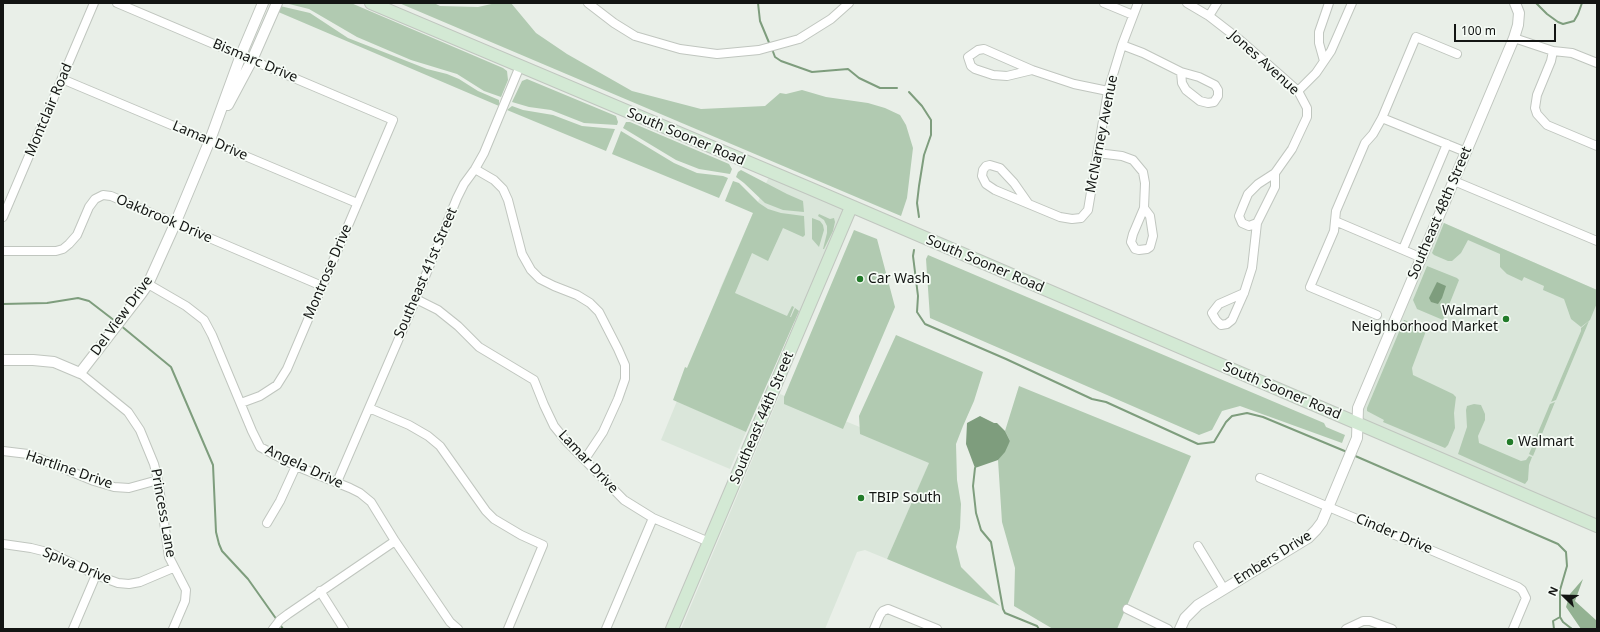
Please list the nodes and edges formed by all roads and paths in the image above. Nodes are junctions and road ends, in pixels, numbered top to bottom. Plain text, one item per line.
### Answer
1 (94, 3) edge
2 (117, 3) edge
3 (263, 3) edge
4 (277, 3) edge
5 (371, 3) edge
6 (588, 3) edge
7 (849, 3) edge
8 (1104, 3) edge
9 (1138, 3) edge
10 (1187, 3) edge
11 (1217, 3) edge
12 (1329, 3) edge
13 (1352, 3) edge
14 (1515, 3) edge
15 (1133, 15) junction
16 (1209, 16) junction
17 (1514, 38) junction
18 (1122, 45) junction
19 (1553, 51) junction
20 (1457, 54) dead end
21 (241, 55) junction
22 (252, 60) junction
23 (1324, 61) junction
24 (1597, 63) edge
25 (520, 66) junction
26 (1032, 70) junction
27 (1181, 72) junction
28 (62, 79) junction
29 (1108, 91) junction
30 (1298, 91) junction
31 (1382, 118) junction
32 (392, 120) joint
33 (210, 140) junction
34 (1447, 144) junction
35 (1597, 146) edge
36 (1466, 152) junction
37 (1097, 153) junction
38 (475, 169) junction
39 (1275, 173) junction
40 (1454, 181) junction
41 (357, 203) junction
42 (1028, 203) junction
43 (851, 207) junction
44 (1144, 208) junction
45 (3, 217) edge
46 (1335, 221) junction
47 (1257, 223) junction
48 (175, 224) junction
49 (1597, 241) edge
50 (1403, 249) junction
51 (3, 251) edge
52 (1422, 258) junction
53 (148, 284) junction
54 (322, 286) junction
55 (1244, 293) dead end
56 (416, 299) junction
57 (1377, 315) dead end
58 (3, 360) edge
59 (80, 373) junction
60 (241, 403) junction
61 (369, 408) junction
62 (1358, 423) junction
63 (3, 451) edge
64 (585, 459) junction
65 (296, 466) junction
66 (1260, 478) dead end
67 (158, 480) junction
68 (337, 482) junction
69 (1328, 506) junction
70 (653, 518) junction
71 (267, 523) dead end
72 (1597, 526) edge
73 (395, 541) junction
74 (709, 542) junction
75 (3, 544) edge
76 (1198, 546) dead end
77 (173, 568) junction
78 (96, 575) junction
79 (1224, 589) junction
80 (320, 591) junction
81 (1127, 609) dead end
82 (73, 629) edge
83 (173, 629) edge
84 (273, 629) edge
85 (344, 629) edge
86 (458, 629) edge
87 (508, 629) edge
88 (606, 629) edge
89 (672, 629) edge
90 (874, 629) edge
91 (937, 629) edge
92 (1168, 629) edge
93 (1180, 629) edge
94 (1346, 629) edge
95 (1392, 629) edge
96 (1513, 629) edge

1 - 28 street, Montclair Road
2 - 21 street, Bismarc Drive
3 - 21 street, Del View Drive
4 - 22 street, Del View Drive
5 - 25 main road, South Sooner Road
6 - 7 street
8 - 15 street
9 - 15 street, McNarney Avenue
10 - 16 street, Jones Avenue
11 - 16 street
12 - 23 street
13 - 23 street
14 - 17 street, Southeast 48th Street
15 - 18 street, McNarney Avenue
16 - 30 street, Jones Avenue
17 - 19 street
17 - 36 street, Southeast 48th Street
18 - 27 street
18 - 29 street, McNarney Avenue
19 - 24 street
19 - 35 street
20 - 31 street
21 - 22 street, Bismarc Drive
21 - 33 street, Del View Drive
22 - 32 street, Bismarc Drive
22 - 33 street, Del View Drive
23 - 30 street
25 - 38 street, Southeast 41st Street
25 - 43 main road, South Sooner Road
26 - 26 street
26 - 29 street
27 - 27 street
28 - 33 street, Lamar Drive
28 - 45 street, Montclair Road
29 - 37 street, McNarney Avenue
30 - 39 street, Jones Avenue
31 - 34 street
31 - 46 street
32 - 41 street, Montrose Drive
33 - 41 street, Lamar Drive
33 - 48 street, Del View Drive
34 - 36 street
34 - 50 street
36 - 40 street, Southeast 48th Street
37 - 42 street, McNarney Avenue
37 - 44 street
38 - 56 street, Southeast 41st Street
38 - 64 street
39 - 47 street
39 - 47 street, Jones Avenue
40 - 49 street
40 - 52 street, Southeast 48th Street
41 - 54 street, Montrose Drive
42 - 42 street
43 - 62 main road, South Sooner Road
43 - 74 main road, Southeast 44th Street
44 - 44 street
46 - 50 street
46 - 57 street
47 - 55 street
48 - 51 street, Oakbrook Drive
48 - 53 street, Del View Drive
48 - 54 street, Oakbrook Drive
50 - 52 street
52 - 62 street, Southeast 48th Street
53 - 59 street, Del View Drive
53 - 60 street, Angela Drive
54 - 60 street, Montrose Drive
56 - 61 street, Southeast 41st Street
56 - 64 street, Lamar Drive
58 - 59 street
59 - 67 street, Princess Lane
60 - 65 street, Angela Drive
61 - 68 street, Southeast 41st Street
61 - 87 street
62 - 69 street, Embers Drive
62 - 72 main road, South Sooner Road
63 - 67 street, Hartline Drive
64 - 70 street, Lamar Drive
65 - 68 street, Angela Drive
65 - 71 street
66 - 69 street, Cinder Drive
67 - 77 street, Princess Lane
68 - 73 street, Angela Drive
69 - 79 street, Embers Drive
69 - 96 street, Cinder Drive
70 - 74 street, Lamar Drive
70 - 88 street
73 - 80 street
73 - 86 street, Angela Drive
74 - 89 main road, Southeast 44th Street
75 - 78 street, Spiva Drive
76 - 79 street
77 - 78 street, Spiva Drive
77 - 83 street, Princess Lane
78 - 82 street
79 - 93 street, Embers Drive
80 - 84 street
80 - 85 street
81 - 92 street
90 - 91 street
94 - 95 street

